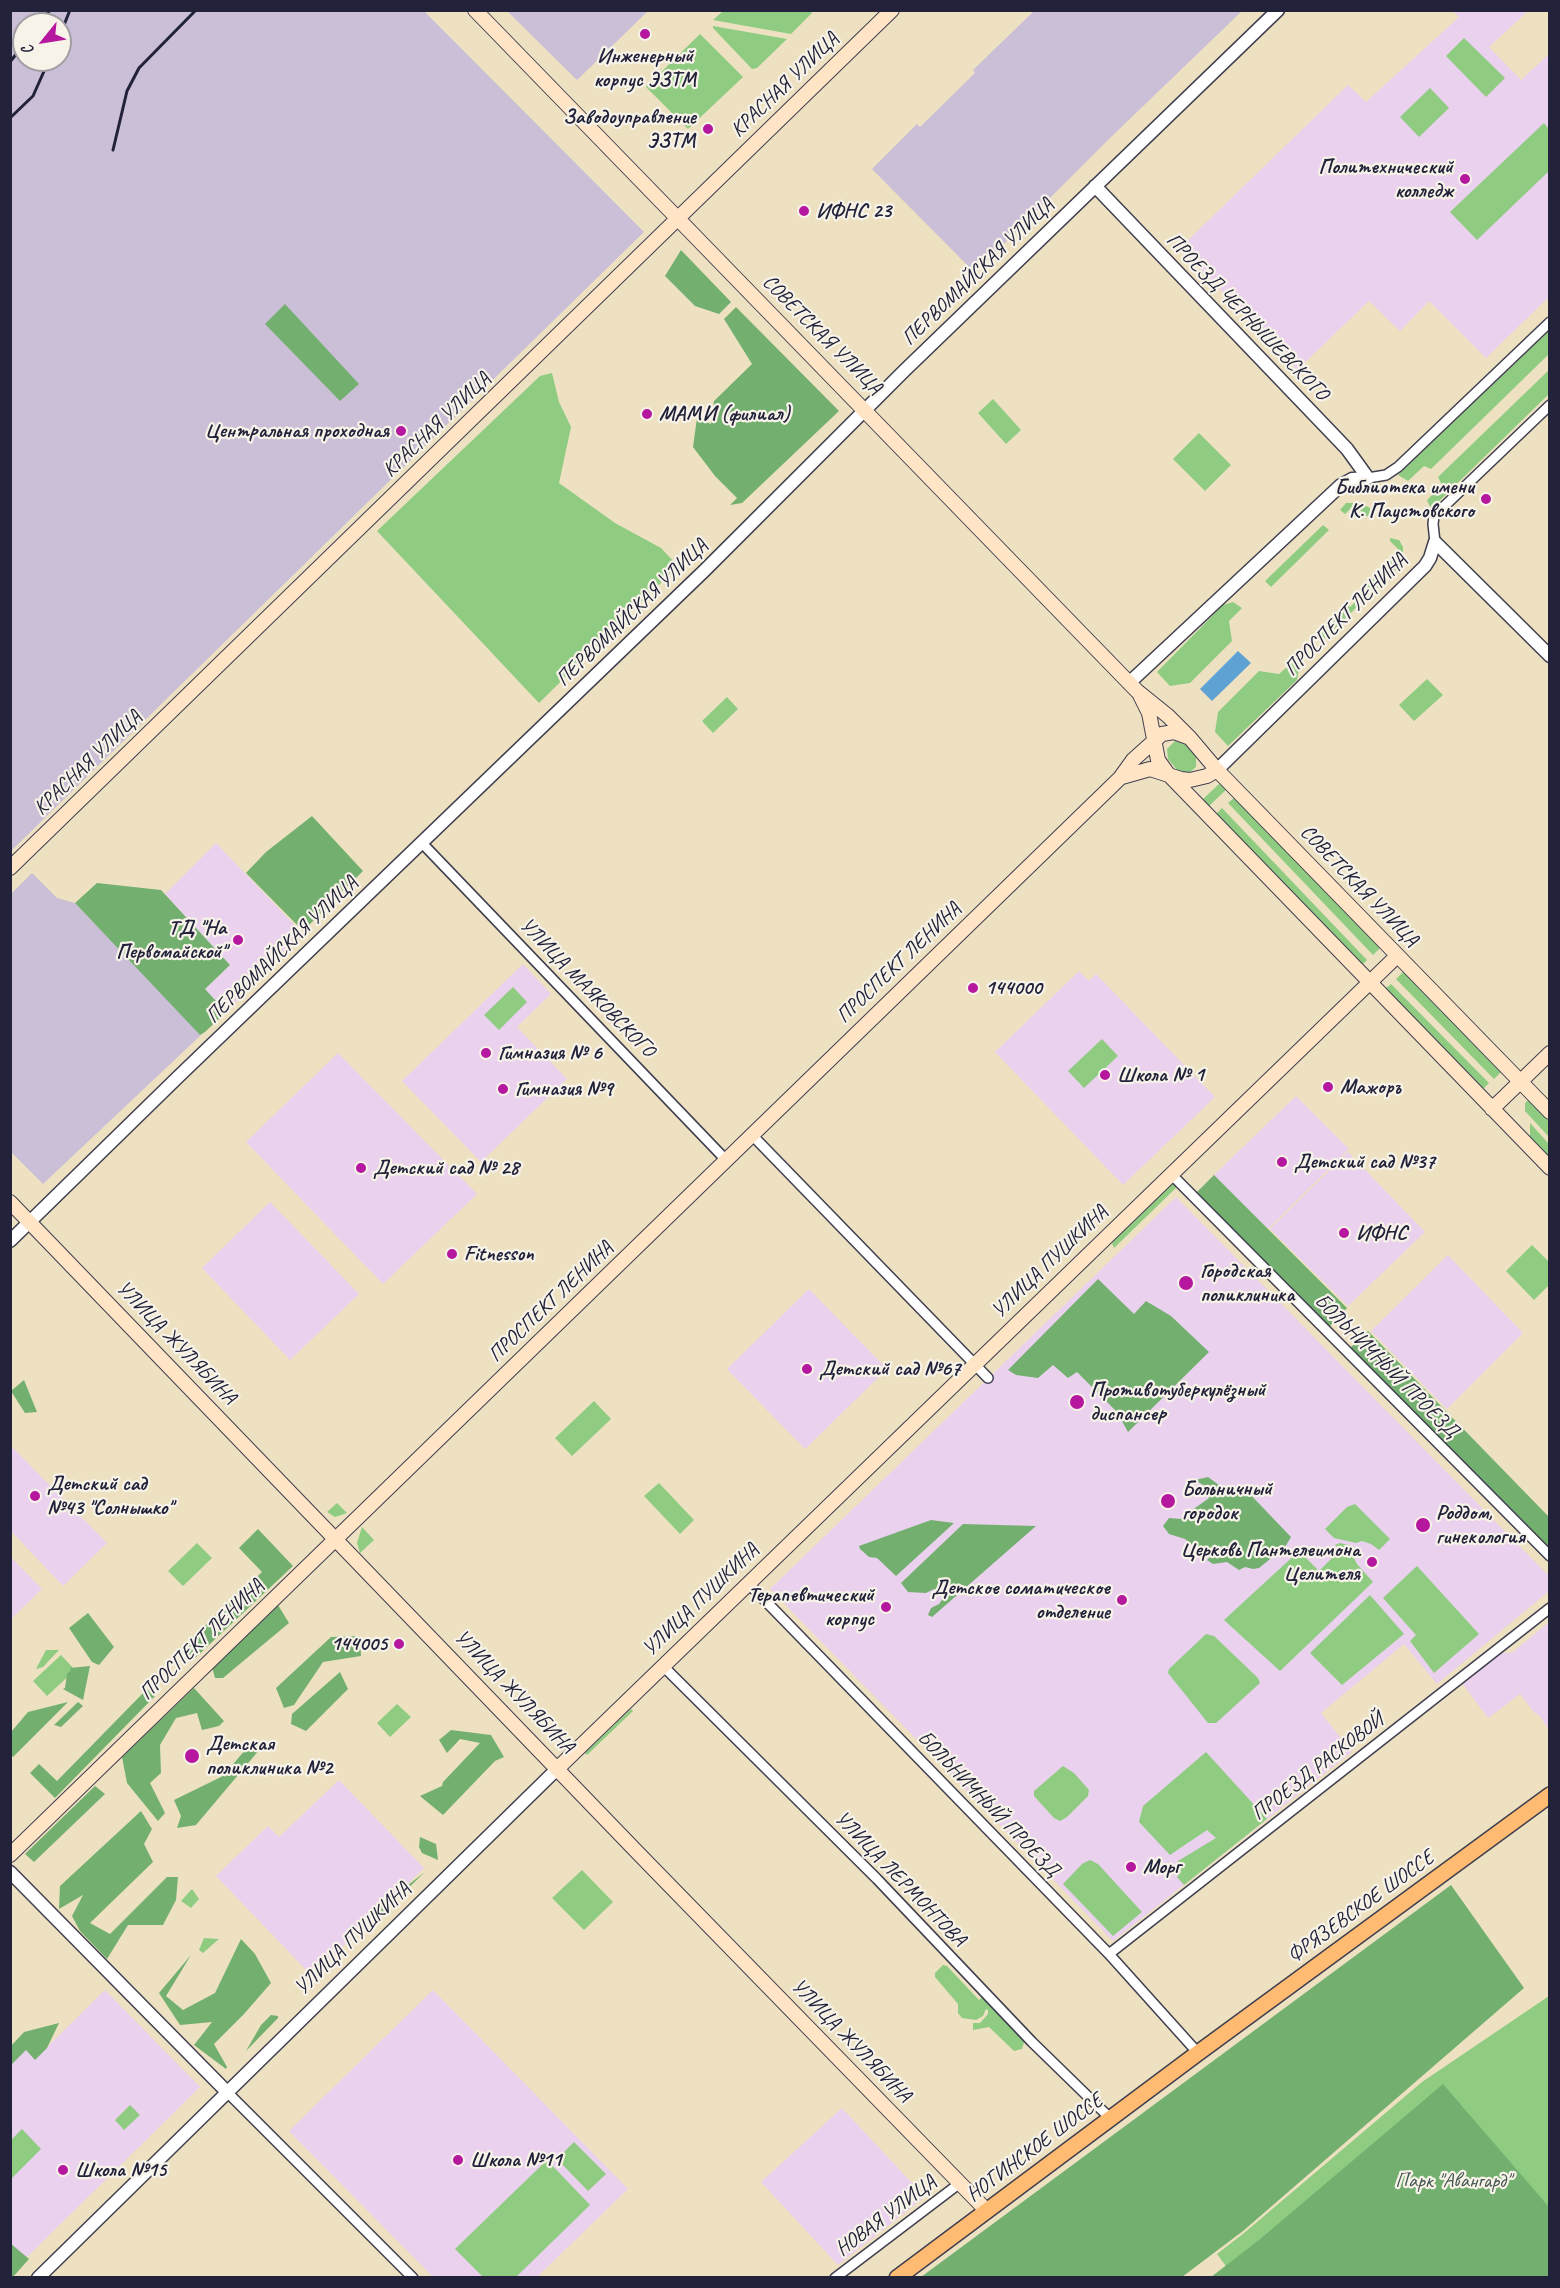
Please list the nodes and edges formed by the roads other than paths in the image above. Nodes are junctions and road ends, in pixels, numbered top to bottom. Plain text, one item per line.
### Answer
1 (475, 10) edge
2 (892, 10) edge
3 (1278, 10) edge
4 (1095, 186) junction
5 (678, 220) junction
6 (1550, 322) edge
7 (1550, 405) edge
8 (866, 410) junction
9 (1368, 478) junction
10 (1435, 542) junction
11 (1550, 656) edge
12 (1133, 687) junction
13 (1190, 738) junction
14 (1154, 741) junction
15 (1204, 756) junction
16 (1217, 770) junction
17 (1168, 774) junction
18 (1120, 778) junction
19 (1190, 780) junction
20 (421, 842) junction
21 (10, 868) edge
22 (1397, 956) junction
23 (1369, 982) junction
24 (1550, 1053) edge
25 (1520, 1081) junction
26 (1492, 1108) junction
27 (1550, 1112) edge
28 (752, 1135) junction
29 (726, 1160) junction
30 (1550, 1168) edge
31 (1172, 1175) junction
32 (10, 1202) edge
33 (30, 1222) junction
34 (10, 1240) edge
35 (974, 1364) junction
36 (988, 1378) dead end
37 (336, 1539) junction
38 (1550, 1556) edge
39 (748, 1583) junction
40 (1550, 1608) edge
41 (663, 1666) junction
42 (558, 1768) junction
43 (1550, 1795) edge
44 (10, 1855) edge
45 (10, 1872) edge
46 (1109, 1954) junction
47 (1198, 2053) junction
48 (227, 2092) junction
49 (1110, 2118) junction
50 (960, 2183) junction
51 (987, 2211) junction
52 (38, 2277) edge
53 (413, 2277) edge
54 (834, 2277) edge
55 (897, 2277) edge

1 - 5 main road, СОВЕТСКАЯ УЛИЦА
2 - 5 main road, КРАСНАЯ УЛИЦА
3 - 4 street, ПЕРВОМАЙСКАЯ УЛИЦА
4 - 8 street, ПЕРВОМАЙСКАЯ УЛИЦА
4 - 9 street, ПРОЕЗД ЧЕРНЫШЕВСКОГО
5 - 8 main road, СОВЕТСКАЯ УЛИЦА
5 - 21 main road, КРАСНАЯ УЛИЦА
6 - 9 street
7 - 10 street, ПРОСПЕКТ ЛЕНИНА
8 - 12 main road, СОВЕТСКАЯ УЛИЦА
8 - 20 street, ПЕРВОМАЙСКАЯ УЛИЦА
9 - 12 street
10 - 11 street
10 - 16 street, ПРОСПЕКТ ЛЕНИНА
12 - 13 main road, СОВЕТСКАЯ УЛИЦА
12 - 14 main road, СОВЕТСКАЯ УЛИЦА
13 - 14 main road, ПРОСПЕКТ ЛЕНИНА
13 - 15 main road, СОВЕТСКАЯ УЛИЦА
14 - 17 main road
14 - 18 main road, ПРОСПЕКТ ЛЕНИНА
15 - 16 main road, СОВЕТСКАЯ УЛИЦА
15 - 19 main road
16 - 19 main road, ПРОСПЕКТ ЛЕНИНА
16 - 22 main road, СОВЕТСКАЯ УЛИЦА
17 - 18 main road, ПРОСПЕКТ ЛЕНИНА
17 - 19 main road, ПРОСПЕКТ ЛЕНИНА
17 - 23 main road
18 - 28 main road, ПРОСПЕКТ ЛЕНИНА
20 - 29 street, УЛИЦА МАЯКОВСКОГО
20 - 33 street, ПЕРВОМАЙСКАЯ УЛИЦА
22 - 23 main road, УЛИЦА ПУШКИНА
22 - 25 main road, СОВЕТСКАЯ УЛИЦА
23 - 26 main road
23 - 31 main road, УЛИЦА ПУШКИНА
24 - 25 main road
25 - 26 main road
25 - 27 main road, СОВЕТСКАЯ УЛИЦА
26 - 30 main road
28 - 29 main road, ПРОСПЕКТ ЛЕНИНА
28 - 35 street
29 - 37 main road, ПРОСПЕКТ ЛЕНИНА
31 - 35 main road, УЛИЦА ПУШКИНА
31 - 38 street, БОЛЬНИЧНЫЙ ПРОЕЗД
32 - 33 main road, УЛИЦА ЖУЛЯБИНА
33 - 34 street, ПЕРВОМАЙСКАЯ УЛИЦА
33 - 37 main road, УЛИЦА ЖУЛЯБИНА
35 - 36 street
35 - 39 main road, УЛИЦА ПУШКИНА
37 - 42 main road, УЛИЦА ЖУЛЯБИНА
37 - 44 main road, ПРОСПЕКТ ЛЕНИНА
39 - 41 main road, УЛИЦА ПУШКИНА
39 - 46 street, БОЛЬНИЧНЫЙ ПРОЕЗД
40 - 46 street, ПРОЕЗД РАСКОВОЙ
41 - 42 main road, УЛИЦА ПУШКИНА
41 - 49 street, УЛИЦА ЛЕРМОНТОВА
42 - 48 street, УЛИЦА ПУШКИНА
42 - 50 main road, УЛИЦА ЖУЛЯБИНА
43 - 47 highway, ФРЯЗЕВСКОЕ ШОССЕ
45 - 48 street
46 - 47 street, БОЛЬНИЧНЫЙ ПРОЕЗД
47 - 49 highway, НОГИНСКОЕ ШОССЕ
48 - 52 street, УЛИЦА ПУШКИНА
48 - 53 street
49 - 51 highway, НОГИНСКОЕ ШОССЕ
50 - 51 main road, УЛИЦА ЖУЛЯБИНА
50 - 54 street, НОВАЯ УЛИЦА
51 - 55 highway, НОГИНСКОЕ ШОССЕ

